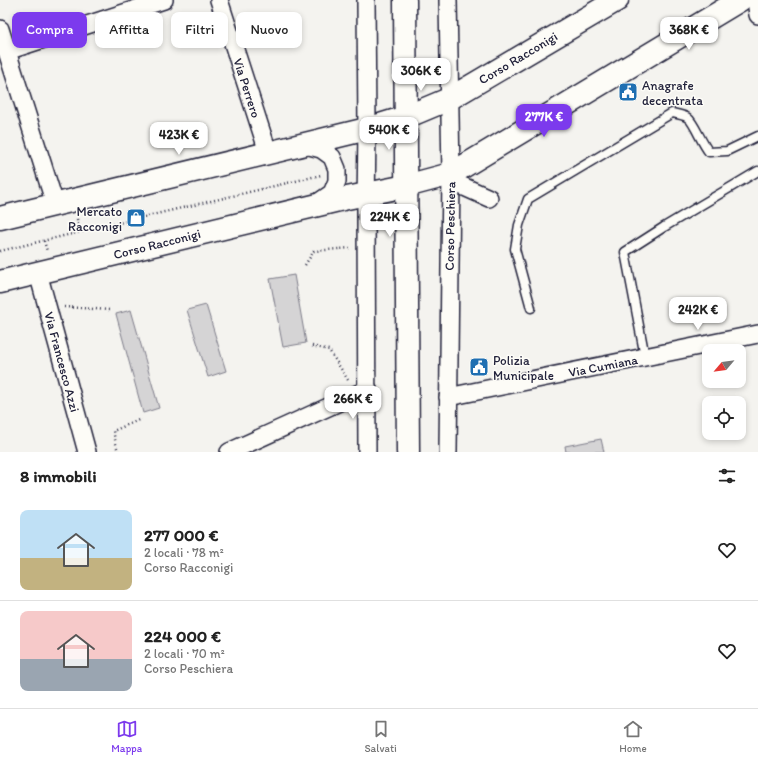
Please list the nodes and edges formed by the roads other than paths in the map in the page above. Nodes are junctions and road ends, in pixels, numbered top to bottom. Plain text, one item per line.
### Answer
1 (164, 0) edge
2 (219, 0) edge
3 (366, 0) edge
4 (405, 0) edge
5 (448, 0) edge
6 (617, 0) edge
7 (740, 0) edge
8 (756, 0) edge
9 (758, 14) edge
10 (0, 29) edge
11 (7, 51) junction
12 (449, 99) junction
13 (406, 117) junction
14 (367, 129) junction
15 (758, 136) edge
16 (302, 144) junction
17 (268, 152) junction
18 (758, 171) edge
19 (451, 174) junction
20 (406, 186) junction
21 (366, 194) junction
22 (489, 198) dead end
23 (55, 204) junction
24 (314, 206) junction
25 (0, 218) edge
26 (38, 273) junction
27 (0, 282) edge
28 (531, 308) dead end
29 (758, 334) edge
30 (645, 357) junction
31 (368, 389) junction
32 (448, 397) junction
33 (87, 452) edge
34 (229, 452) edge
35 (367, 452) edge
36 (408, 452) edge
37 (448, 452) edge

1 - 11 street
2 - 17 street, Via Perrero
3 - 14 street
4 - 13 street
5 - 12 street, Corso Peschiera
6 - 12 street, Corso Racconigi
7 - 19 street, Corso Racconigi
8 - 9 street
10 - 11 street
11 - 23 street
12 - 13 street, Corso Racconigi
12 - 19 street, Corso Peschiera
13 - 14 street, Corso Racconigi
13 - 20 street
14 - 16 street, Corso Racconigi
14 - 21 street
15 - 28 lane
16 - 17 street, Corso Racconigi
16 - 24 street, Corso Racconigi
17 - 23 street, Corso Racconigi
18 - 30 lane
19 - 20 street, Corso Racconigi
19 - 22 street
19 - 32 street, Corso Peschiera
20 - 21 street, Corso Racconigi
20 - 36 street
21 - 24 street, Corso Racconigi
21 - 31 street
23 - 25 street, Corso Racconigi
24 - 26 street, Corso Racconigi
26 - 27 street, Corso Racconigi
26 - 33 street, Via Francesco Azzi
29 - 30 street, Via Cumiana
30 - 32 street, Via Cumiana
31 - 34 street
31 - 35 street
32 - 37 street, Corso Peschiera

